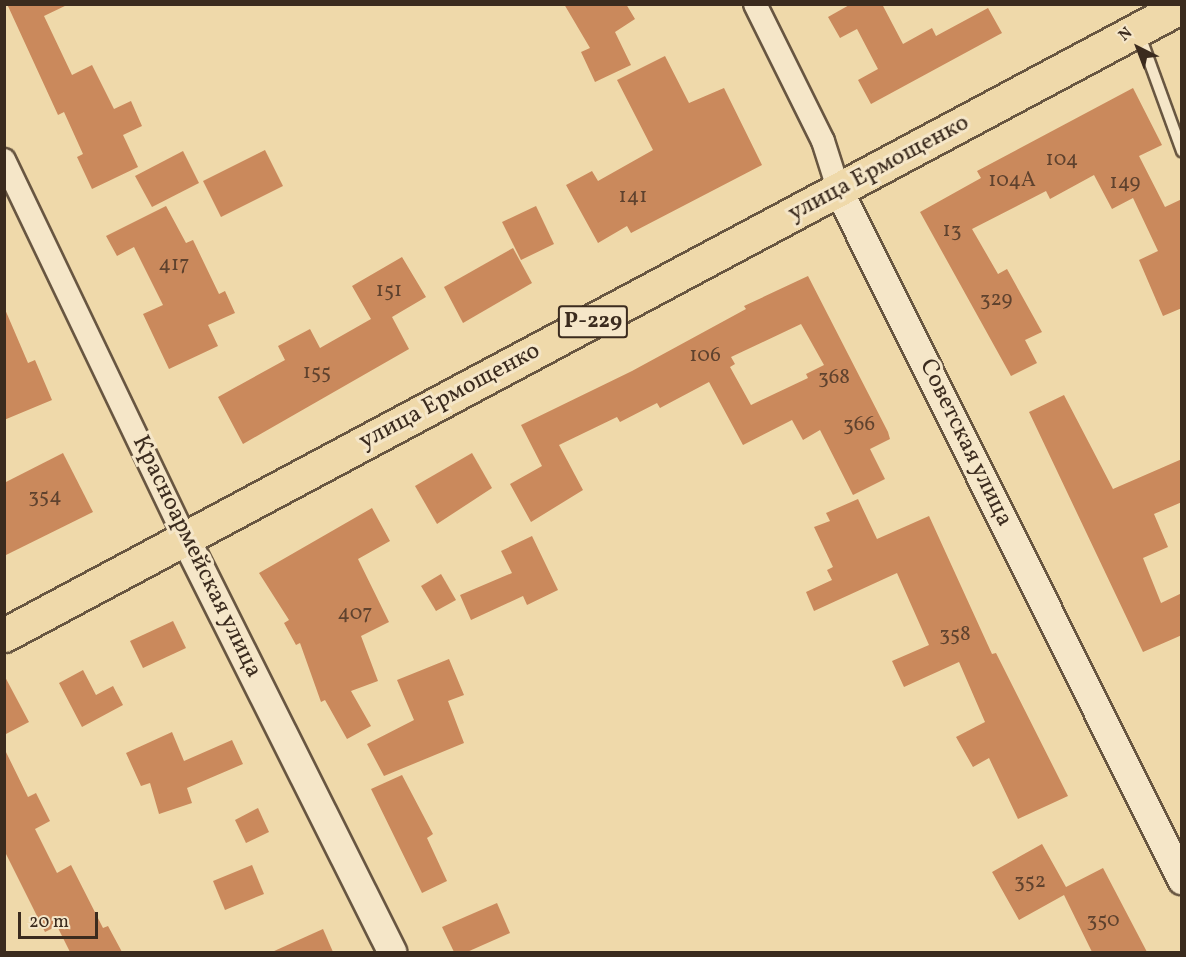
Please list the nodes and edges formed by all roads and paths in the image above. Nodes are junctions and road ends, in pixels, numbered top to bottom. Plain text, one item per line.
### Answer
1 (755, 4) edge
2 (1182, 6) edge
3 (1138, 30) junction
4 (1182, 151) edge
5 (4, 160) edge
6 (839, 191) junction
7 (185, 538) junction
8 (4, 635) edge
9 (1182, 880) edge
10 (392, 952) edge

1 - 6 street, Советская улица
2 - 3 highway, улица Ермощенко / Р-229
3 - 4 lane
3 - 6 highway, улица Ермощенко / Р-229
5 - 7 street, Красноармейская улица
6 - 7 highway, улица Ермощенко / Р-229
6 - 9 street, Советская улица
7 - 8 highway, улица Ермощенко / Р-229
7 - 10 street, Красноармейская улица

